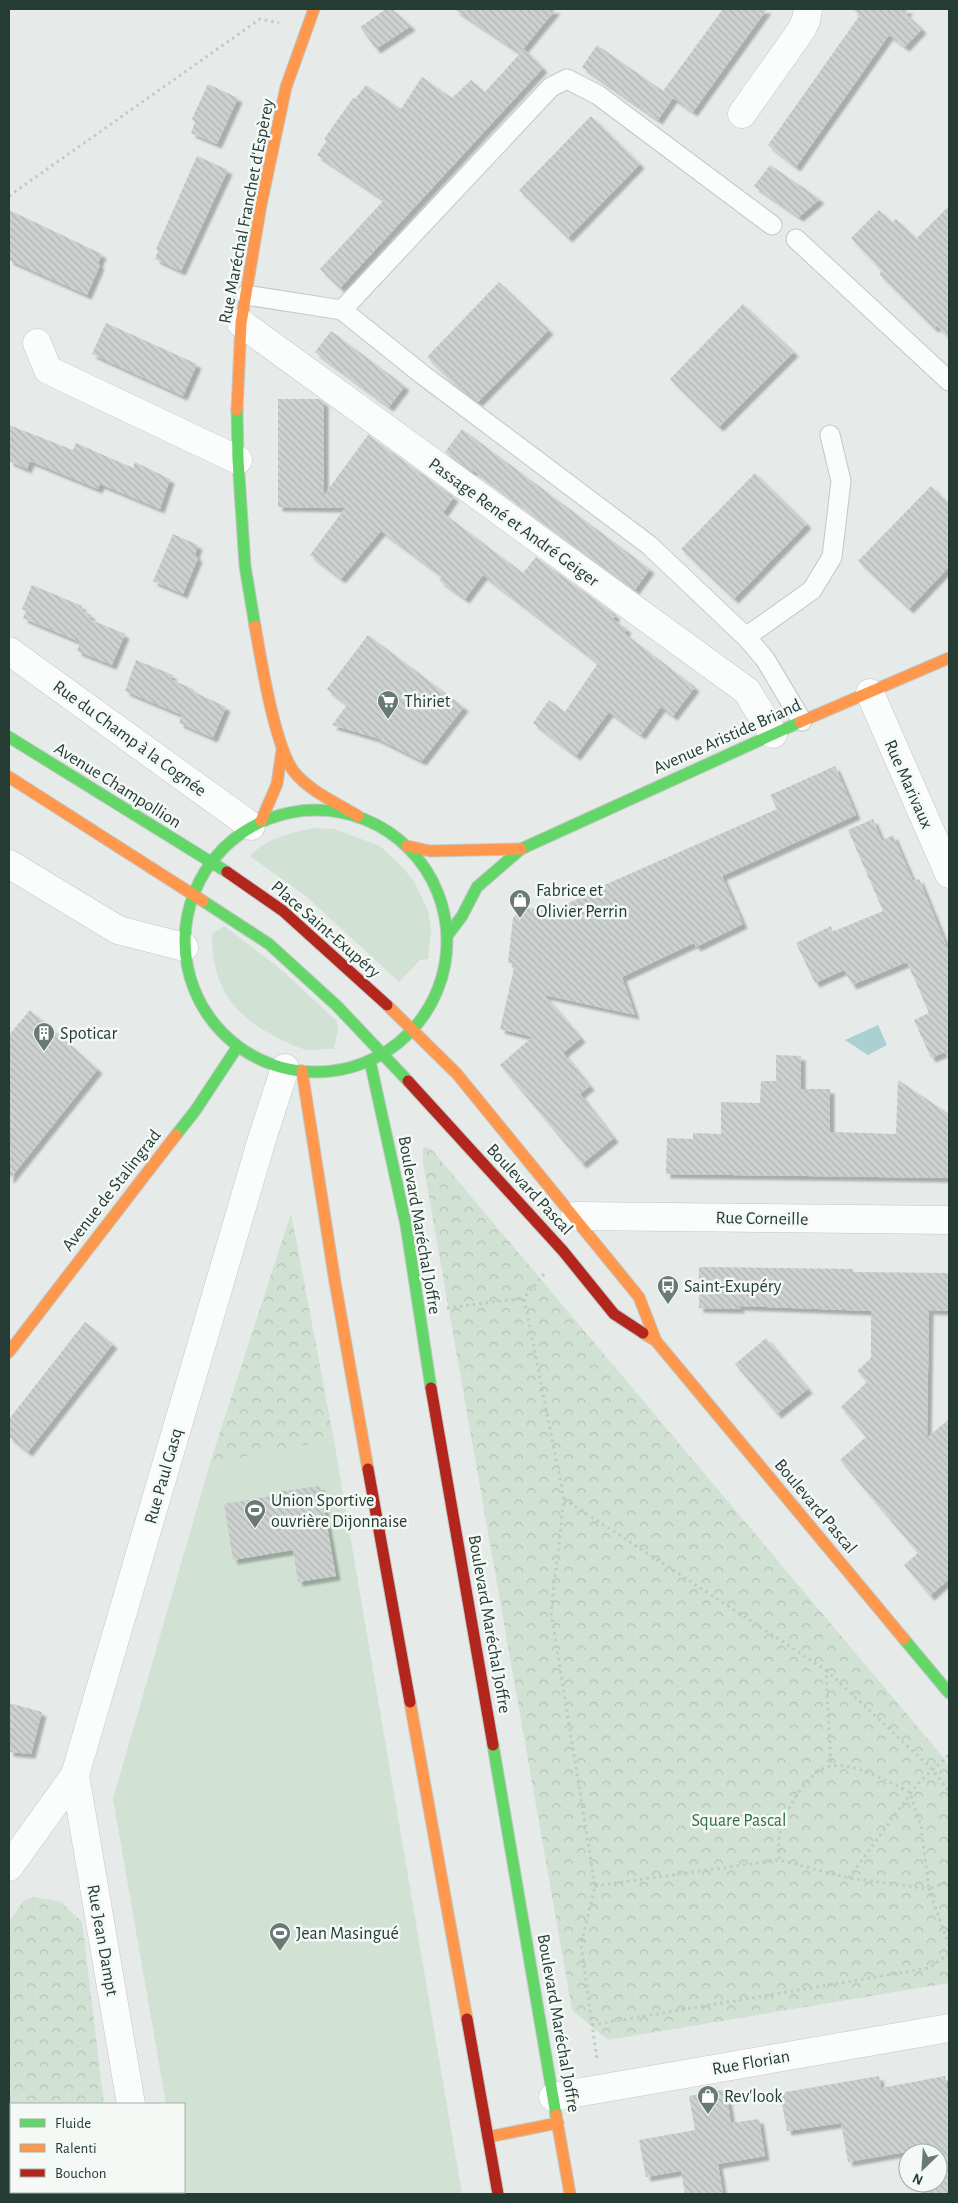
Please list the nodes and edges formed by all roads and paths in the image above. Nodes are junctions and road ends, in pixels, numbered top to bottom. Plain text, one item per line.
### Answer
1 (314, 9) edge
2 (808, 9) edge
3 (306, 30) junction
4 (742, 114) dead end
5 (9, 196) edge
6 (772, 225) dead end
7 (796, 239) dead end
8 (246, 294) junction
9 (342, 310) junction
10 (241, 323) junction
11 (37, 344) dead end
12 (949, 381) edge
13 (830, 435) dead end
14 (238, 460) junction
15 (746, 637) junction
16 (9, 651) edge
17 (949, 658) edge
18 (870, 694) junction
19 (802, 721) junction
20 (773, 734) junction
21 (9, 737) edge
22 (282, 750) junction
23 (9, 778) edge
24 (358, 816) junction
25 (256, 824) junction
26 (407, 846) junction
27 (521, 849) junction
28 (210, 862) junction
29 (9, 864) edge
30 (949, 874) edge
31 (193, 893) junction
32 (447, 936) junction
33 (184, 947) junction
34 (413, 1029) junction
35 (238, 1046) junction
36 (383, 1054) junction
37 (370, 1061) junction
38 (293, 1070) junction
39 (575, 1216) junction
40 (949, 1220) edge
41 (563, 1251) junction
42 (524, 1298) junction
43 (418, 1312) junction
44 (656, 1341) junction
45 (9, 1352) edge
46 (564, 1498) junction
47 (826, 1670) junction
48 (949, 1693) edge
49 (949, 1755) edge
50 (831, 1766) junction
51 (932, 1769) junction
52 (75, 1775) junction
53 (949, 1791) edge
54 (910, 1793) junction
55 (779, 1860) junction
56 (9, 1867) edge
57 (849, 1878) junction
58 (949, 1881) edge
59 (595, 1886) junction
60 (929, 1889) junction
61 (949, 1946) edge
62 (949, 1954) edge
63 (592, 2025) junction
64 (949, 2028) edge
65 (601, 2088) junction
66 (554, 2097) junction
67 (131, 2103) edge
68 (558, 2123) junction
69 (488, 2137) junction
70 (498, 2194) edge
71 (570, 2194) edge

1 - 3 main road, Rue Maréchal Franchet d'Espèrey
2 - 4 street
3 - 5 path
3 - 8 main road, Rue Maréchal Franchet d'Espèrey
6 - 9 lane
7 - 12 lane
8 - 9 lane
8 - 10 main road, Rue Maréchal Franchet d'Espèrey
9 - 15 lane
10 - 14 main road, Rue Maréchal Franchet d'Espèrey
10 - 20 street, Passage René et André Geiger
11 - 14 street
13 - 15 lane
14 - 22 main road, Rue Maréchal Franchet d'Espèrey
15 - 19 lane
16 - 25 street, Rue du Champ à la Cognée
17 - 18 main road, Avenue Aristide Briand
18 - 19 main road, Avenue Aristide Briand
18 - 30 street, Rue Marivaux
19 - 20 main road, Avenue Aristide Briand
20 - 27 main road, Avenue Aristide Briand
21 - 28 main road, Avenue Champollion
22 - 24 main road, Rue Maréchal Franchet d'Espèrey
22 - 25 main road, Rue Maréchal Franchet d'Espèrey
23 - 31 main road
24 - 25 main road
24 - 26 main road
25 - 28 main road
26 - 27 main road, Avenue Aristide Briand
26 - 32 main road
27 - 32 main road, Avenue Aristide Briand
28 - 31 main road
28 - 34 main road, Place Saint-Exupéry
29 - 33 street
31 - 33 main road
31 - 36 main road
32 - 34 main road
33 - 35 main road
34 - 36 main road
34 - 39 main road, Boulevard Pascal
35 - 38 main road
35 - 45 main road, Avenue de Stalingrad
36 - 37 main road
36 - 41 main road, Boulevard Pascal
37 - 38 main road
37 - 43 main road, Boulevard Maréchal Joffre
38 - 52 street, Rue Paul Gasq
38 - 69 main road
39 - 40 street, Rue Corneille
39 - 44 main road, Boulevard Pascal
41 - 42 path
41 - 44 main road, Boulevard Pascal
42 - 43 path
42 - 46 path
43 - 66 main road, Boulevard Maréchal Joffre
44 - 48 main road, Boulevard Pascal
46 - 47 path
46 - 59 path
47 - 50 path
47 - 51 path
49 - 51 path
50 - 54 path
50 - 55 path
51 - 53 path
51 - 54 path
52 - 56 street, Rue Paul Gasq
52 - 67 street, Rue Jean Dampt
54 - 57 path
54 - 60 path
55 - 57 path
55 - 59 path
57 - 60 path
58 - 60 path
59 - 63 path
60 - 61 path
62 - 63 path
63 - 65 path
64 - 65 street, Rue Florian
65 - 66 street, Rue Florian
66 - 68 main road, Boulevard Maréchal Joffre
68 - 69 main road
68 - 71 main road, Boulevard Maréchal Joffre
69 - 70 main road

